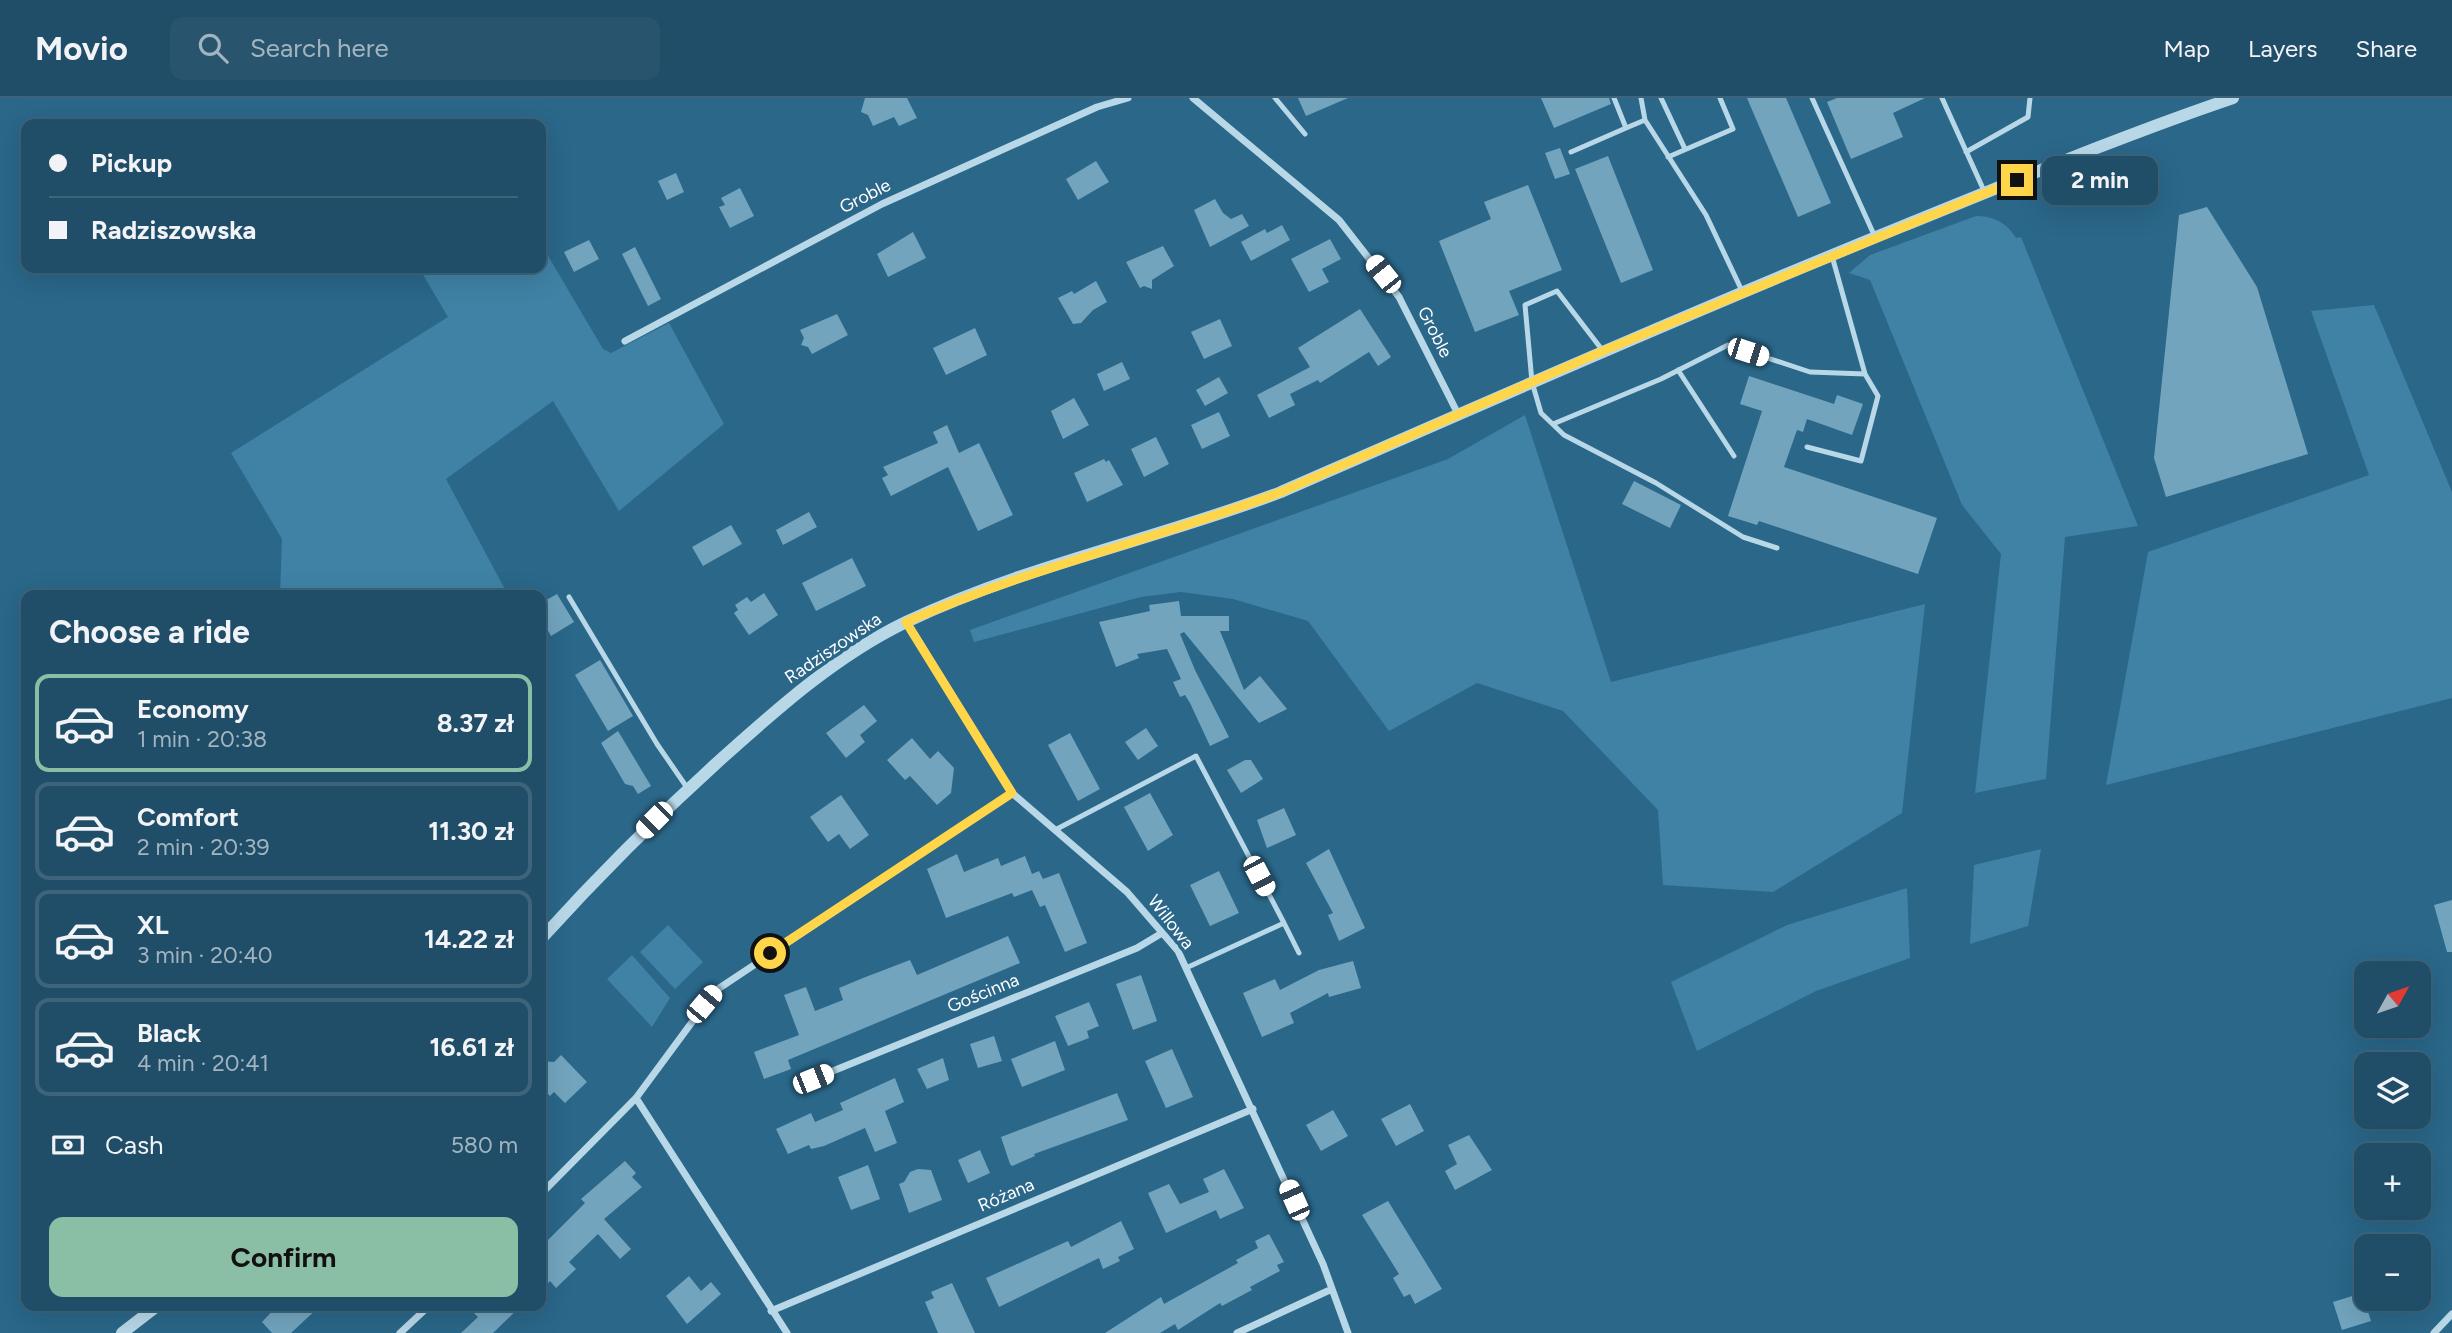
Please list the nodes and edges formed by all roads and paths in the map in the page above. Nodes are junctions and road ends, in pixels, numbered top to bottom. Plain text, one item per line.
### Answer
1 (1128, 98) edge
2 (1193, 98) edge
3 (1275, 98) edge
4 (1614, 98) edge
5 (1641, 98) edge
6 (1661, 98) edge
7 (1720, 98) edge
8 (1812, 98) edge
9 (1942, 98) edge
10 (2030, 98) edge
11 (2233, 98) edge
12 (1644, 120) junction
13 (1626, 128) junction
14 (1305, 134) dead end
15 (1685, 149) junction
16 (1571, 152) dead end
17 (1966, 152) junction
18 (1668, 156) junction
19 (1985, 193) junction
20 (1875, 237) junction
21 (1832, 255) junction
22 (1743, 293) junction
23 (625, 341) dead end
24 (1603, 351) junction
25 (1678, 370) junction
26 (1865, 374) junction
27 (1532, 382) junction
28 (1458, 414) junction
29 (1553, 424) junction
30 (1807, 447) dead end
31 (1734, 456) dead end
32 (1777, 548) dead end
33 (569, 597) dead end
34 (906, 622) junction
35 (688, 789) junction
36 (1012, 793) junction
37 (1055, 830) junction
38 (1284, 923) junction
39 (546, 933) edge
40 (1162, 933) junction
41 (1298, 953) dead end
42 (1186, 968) junction
43 (813, 1079) dead end
44 (636, 1098) junction
45 (1253, 1109) junction
46 (546, 1189) edge
47 (1332, 1289) junction
48 (151, 1311) edge
49 (424, 1311) edge
50 (771, 1311) junction
51 (2452, 1314) edge
52 (122, 1333) edge
53 (400, 1333) edge
54 (787, 1333) edge
55 (1237, 1333) edge
56 (1348, 1333) edge
57 (2434, 1333) edge

1 - 23 street, Groble
2 - 28 street, Groble
3 - 14 lane
4 - 13 lane
5 - 12 lane
6 - 15 lane
7 - 15 lane
8 - 20 lane
9 - 17 lane
10 - 17 lane
11 - 19 street, Radziszowska
12 - 13 lane
12 - 18 lane
13 - 16 lane
15 - 18 lane
17 - 19 lane
18 - 22 lane
19 - 20 street, Radziszowska
20 - 21 street, Radziszowska
21 - 22 street, Radziszowska
21 - 26 lane
22 - 24 street, Radziszowska
24 - 27 street, Radziszowska
24 - 27 lane
25 - 26 lane
25 - 29 lane
25 - 31 lane
26 - 30 lane
27 - 28 street, Radziszowska
27 - 29 lane
28 - 34 street, Radziszowska
29 - 32 lane
33 - 35 lane
34 - 35 street, Radziszowska
34 - 36 street, Willowa
35 - 39 street, Radziszowska
36 - 37 street, Willowa
36 - 44 street
37 - 38 lane
37 - 40 street, Willowa
38 - 41 lane
38 - 42 lane
40 - 42 street, Willowa
40 - 43 street, Gościnna
42 - 45 street, Willowa
44 - 46 street
44 - 50 street
45 - 47 street, Willowa
45 - 50 street, Różana
47 - 55 street
47 - 56 street, Willowa
48 - 52 street
49 - 53 street
50 - 54 street
51 - 57 street

